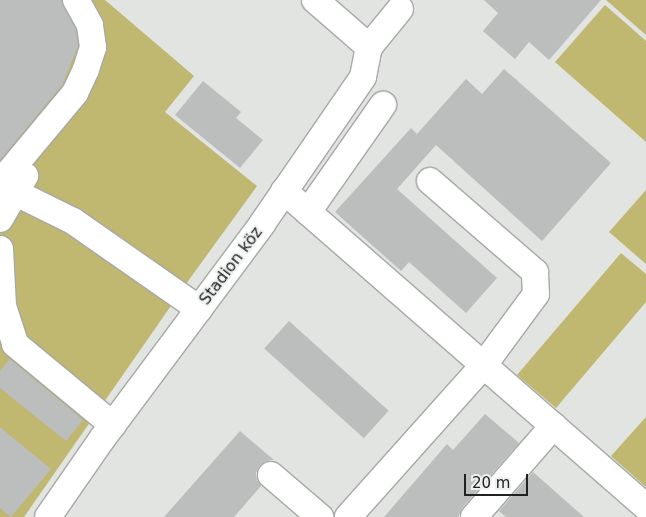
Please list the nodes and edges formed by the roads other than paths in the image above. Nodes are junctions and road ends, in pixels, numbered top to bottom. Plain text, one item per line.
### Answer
1 (76, 0) edge
2 (315, 0) edge
3 (400, 9) dead end
4 (369, 47) junction
5 (69, 101) junction
6 (382, 105) dead end
7 (430, 181) dead end
8 (0, 184) edge
9 (284, 191) junction
10 (42, 205) junction
11 (308, 212) junction
12 (0, 219) edge
13 (0, 236) edge
14 (0, 249) edge
15 (199, 308) junction
16 (483, 366) junction
17 (113, 424) junction
18 (553, 426) junction
19 (271, 475) dead end
20 (646, 507) edge
21 (48, 517) edge
22 (320, 517) edge
23 (348, 517) edge
24 (474, 517) edge

1 - 5 street
2 - 4 street
3 - 4 street, Stadion köz
4 - 9 street, Stadion köz
5 - 8 street
5 - 12 street
6 - 11 street
7 - 16 street
8 - 10 street
9 - 11 street
9 - 15 street, Stadion köz
10 - 13 street
10 - 15 street
11 - 16 street
14 - 17 street
15 - 17 street, Stadion köz
16 - 18 street
16 - 23 street
17 - 21 street, Stadion köz
18 - 20 street
18 - 24 street
19 - 22 street

